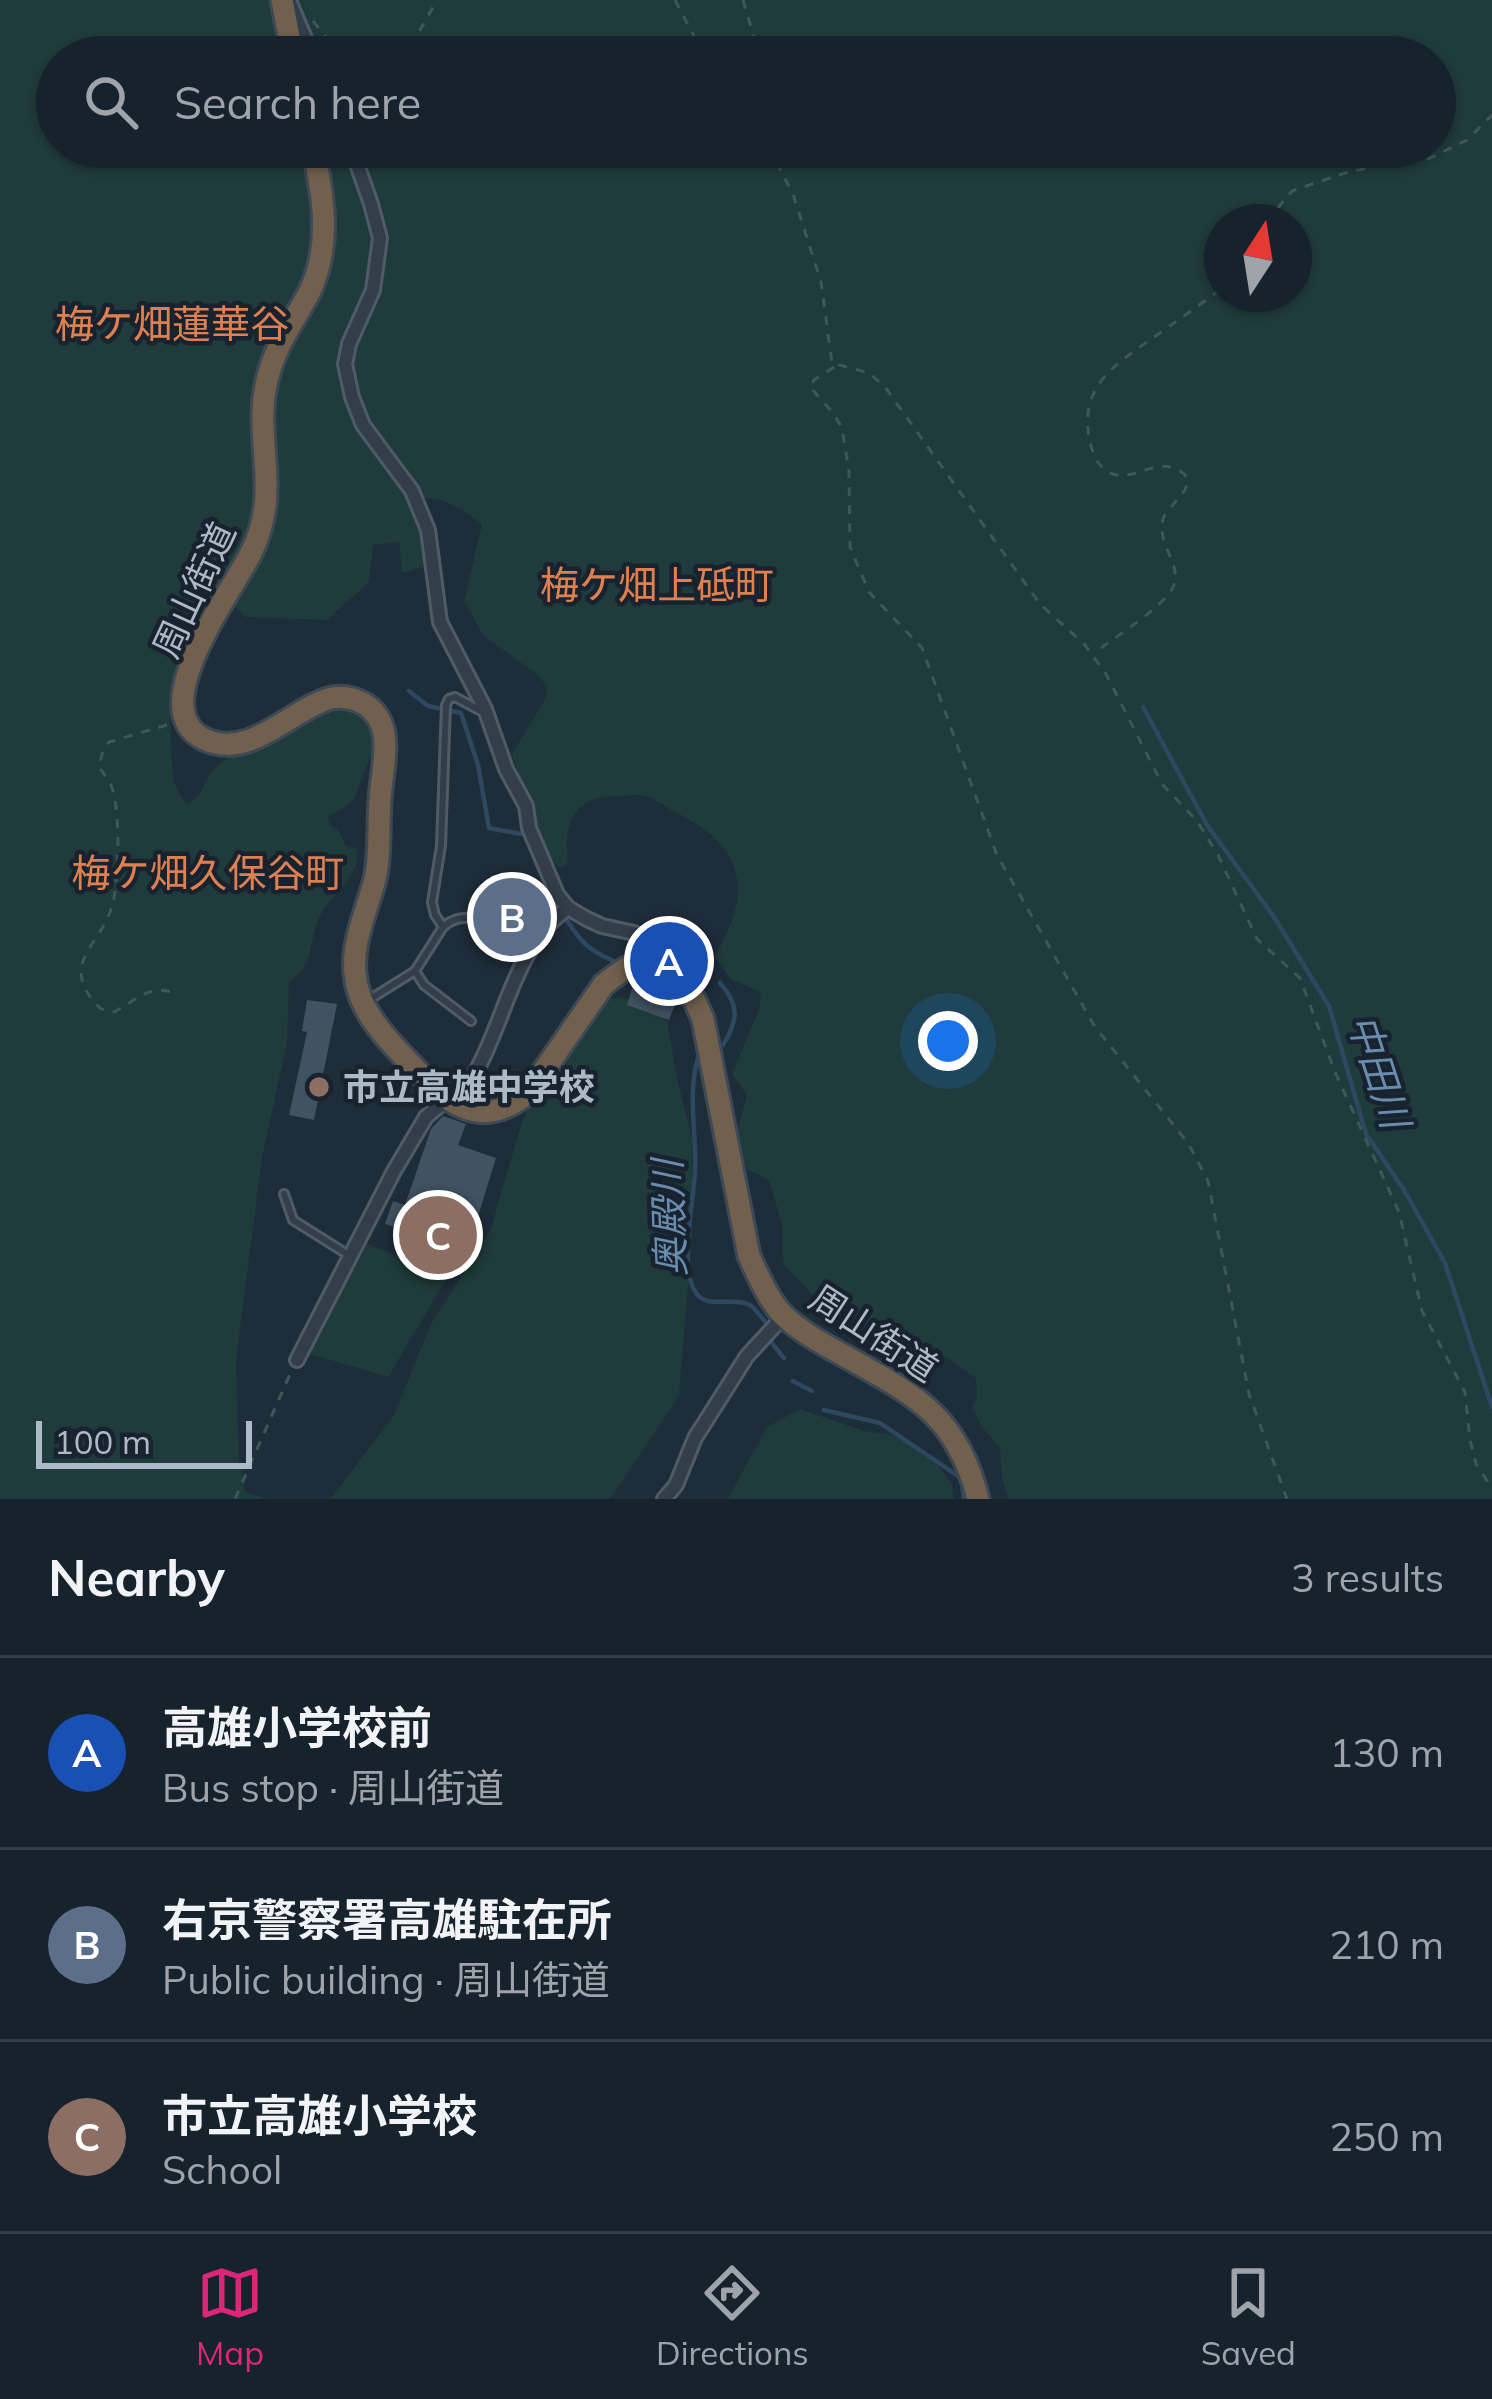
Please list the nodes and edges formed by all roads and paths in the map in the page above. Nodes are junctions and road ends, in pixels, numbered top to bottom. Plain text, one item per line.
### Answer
1 (285, 0) edge
2 (437, 0) edge
3 (674, 0) edge
4 (742, 0) edge
5 (313, 20) dead end
6 (290, 36) edge
7 (303, 36) edge
8 (326, 36) edge
9 (417, 36) edge
10 (694, 36) edge
11 (753, 36) edge
12 (1492, 115) edge
13 (1456, 145) edge
14 (317, 168) edge
15 (358, 168) edge
16 (779, 168) edge
17 (1376, 168) edge
18 (1281, 204) edge
19 (1204, 301) edge
20 (835, 366) junction
21 (1101, 648) dead end
22 (489, 718) junction
23 (187, 720) junction
24 (568, 908) junction
25 (443, 927) junction
26 (533, 944) junction
27 (654, 967) junction
28 (415, 971) junction
29 (173, 993) dead end
30 (364, 1004) junction
31 (471, 1021) dead end
32 (474, 1076) dead end
33 (446, 1100) junction
34 (284, 1195) dead end
35 (350, 1256) junction
36 (784, 1316) junction
37 (297, 1360) joint
38 (1492, 1488) edge
39 (236, 1499) edge
40 (664, 1499) edge
41 (978, 1499) edge
42 (1287, 1499) edge

1 - 6 highway
1 - 7 street
2 - 9 path
3 - 10 path
4 - 11 path
5 - 8 path
12 - 13 path
14 - 23 highway, 周山街道
15 - 22 street
16 - 20 path
17 - 18 path
19 - 21 path
20 - 38 path
20 - 42 path
22 - 24 street
22 - 25 lane
23 - 29 path
23 - 30 highway
24 - 26 street
24 - 27 street
25 - 26 lane
25 - 28 lane
26 - 32 street
27 - 33 highway
27 - 36 highway, 周山街道
28 - 30 lane
28 - 31 lane
30 - 33 highway
33 - 35 street
34 - 35 lane
35 - 37 street
36 - 40 street
36 - 41 highway, 周山街道
37 - 39 path

